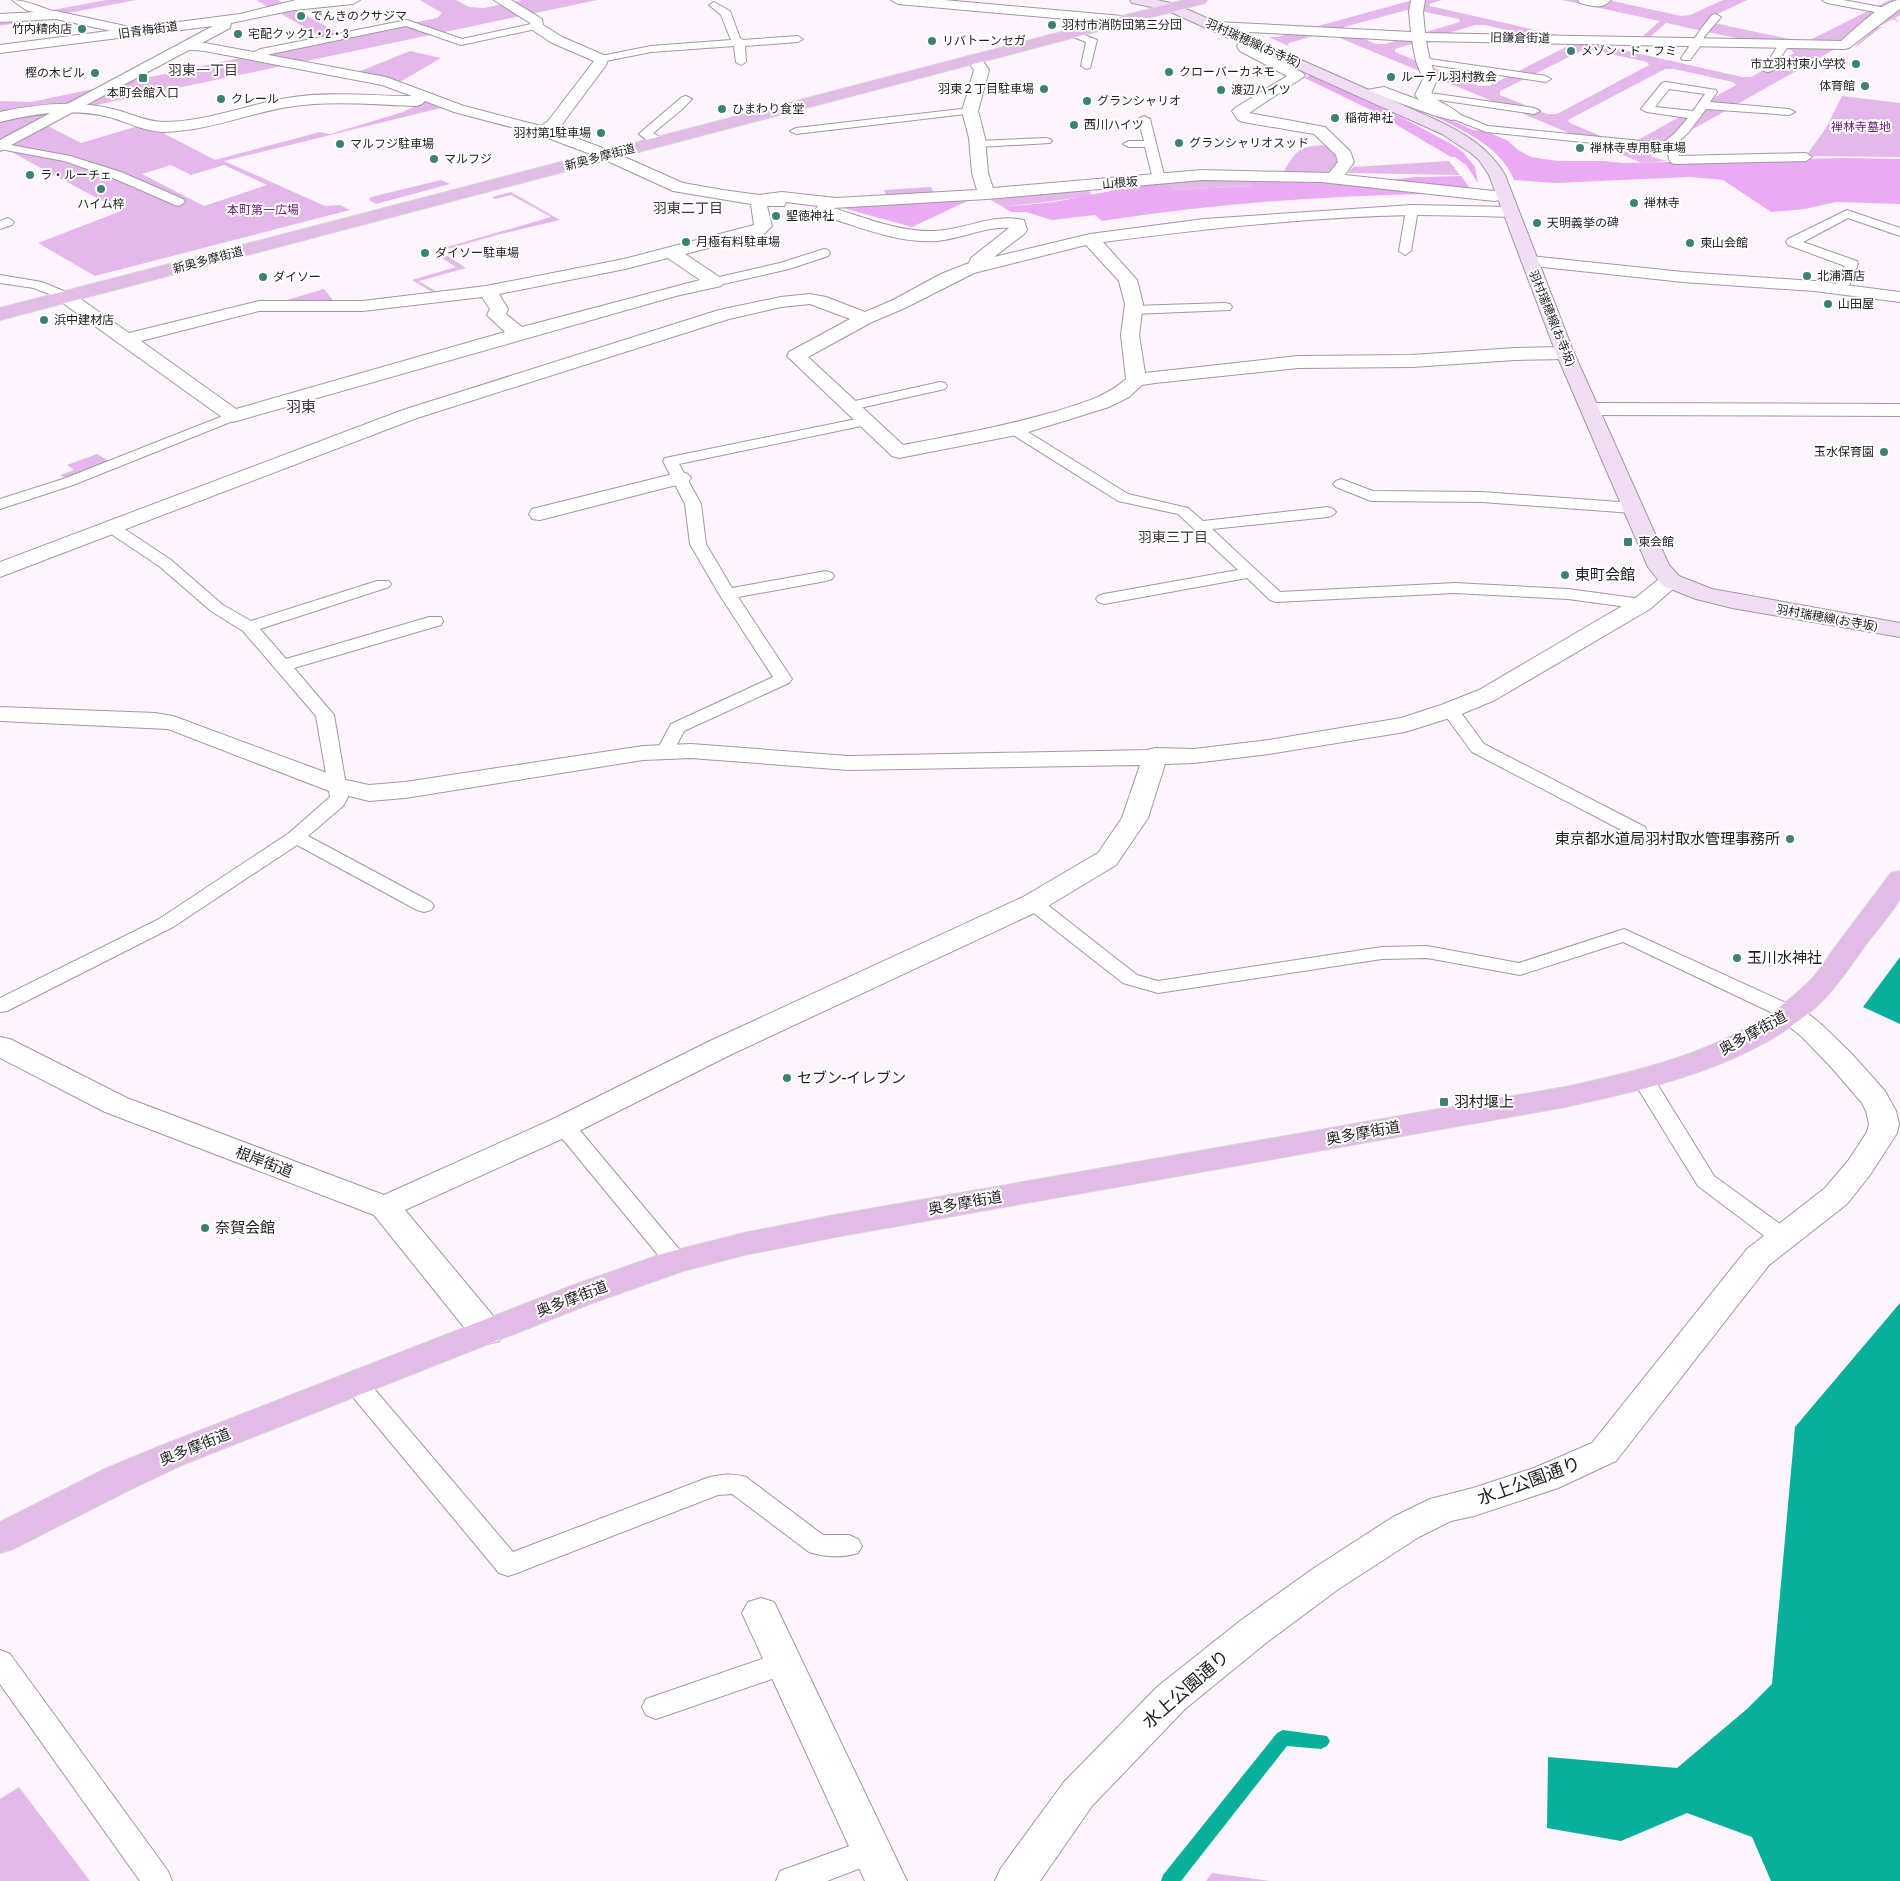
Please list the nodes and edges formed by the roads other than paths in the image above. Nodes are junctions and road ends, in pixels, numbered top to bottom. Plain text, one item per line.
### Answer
1 (17, 0) edge
2 (353, 0) edge
3 (501, 0) edge
4 (898, 0) edge
5 (1137, 0) edge
6 (1200, 0) edge
7 (1418, 0) edge
8 (1585, 0) edge
9 (1604, 0) edge
10 (1826, 0) edge
11 (301, 3) edge
12 (1900, 3) edge
13 (714, 5) dead end
14 (1170, 7) junction
15 (1886, 11) junction
16 (56, 16) junction
17 (1716, 17) dead end
18 (0, 18) edge
19 (240, 18) junction
20 (1122, 20) junction
21 (536, 26) junction
22 (1216, 26) junction
23 (171, 27) junction
24 (134, 32) junction
25 (1072, 33) junction
26 (203, 37) junction
27 (1419, 37) junction
28 (798, 39) dead end
29 (1249, 41) junction
30 (1699, 41) junction
31 (739, 42) junction
32 (1785, 43) junction
33 (188, 46) junction
34 (0, 49) edge
35 (252, 55) junction
36 (1686, 58) dead end
37 (601, 59) junction
38 (973, 59) junction
39 (1423, 61) junction
40 (741, 62) dead end
41 (1086, 66) dead end
42 (1768, 69) dead end
43 (1546, 79) dead end
44 (1366, 94) junction
45 (1423, 95) junction
46 (686, 99) dead end
47 (434, 100) junction
48 (1702, 105) junction
49 (72, 107) junction
50 (970, 111) junction
51 (1534, 111) dead end
52 (1789, 112) dead end
53 (1452, 115) junction
54 (1695, 116) junction
55 (0, 117) edge
56 (1144, 120) dead end
57 (543, 131) junction
58 (796, 131) dead end
59 (661, 141) junction
60 (1046, 141) dead end
61 (978, 144) junction
62 (1129, 144) dead end
63 (1150, 144) junction
64 (0, 146) edge
65 (1664, 147) junction
66 (607, 155) junction
67 (1806, 157) dead end
68 (1333, 178) junction
69 (1160, 179) junction
70 (987, 194) junction
71 (761, 200) junction
72 (179, 202) dead end
73 (1508, 205) junction
74 (1412, 210) junction
75 (1900, 232) edge
76 (1090, 239) junction
77 (1405, 251) dead end
78 (672, 252) junction
79 (824, 252) dead end
80 (1530, 261) junction
81 (968, 269) junction
82 (0, 279) edge
83 (715, 282) junction
84 (1841, 288) junction
85 (486, 291) junction
86 (66, 297) junction
87 (1900, 297) edge
88 (1225, 307) dead end
89 (1133, 310) junction
90 (0, 314) edge
91 (865, 318) junction
92 (519, 334) junction
93 (127, 339) junction
94 (1565, 353) junction
95 (1136, 381) junction
96 (940, 386) dead end
97 (851, 406) junction
98 (1591, 409) junction
99 (1900, 410) edge
100 (233, 416) junction
101 (866, 421) junction
102 (1015, 430) junction
103 (681, 478) junction
104 (1341, 484) dead end
105 (0, 504) edge
106 (1633, 508) junction
107 (1328, 512) dead end
108 (540, 514) dead end
109 (1198, 526) junction
110 (111, 527) junction
111 (0, 570) edge
112 (1250, 572) junction
113 (826, 576) dead end
114 (1671, 581) junction
115 (383, 584) dead end
116 (727, 594) junction
117 (1104, 599) dead end
118 (1642, 604) junction
119 (435, 621) dead end
120 (249, 627) junction
121 (1900, 630) edge
122 (282, 666) junction
123 (1450, 710) junction
124 (0, 714) edge
125 (665, 752) junction
126 (1155, 756) junction
127 (338, 786) junction
128 (1638, 831) dead end
129 (296, 837) junction
130 (1900, 879) edge
131 (1033, 904) junction
132 (424, 906) dead end
133 (0, 1006) edge
134 (1790, 1013) junction
135 (0, 1046) edge
136 (1643, 1079) junction
137 (564, 1126) junction
138 (385, 1207) junction
139 (1784, 1238) junction
140 (676, 1261) junction
141 (487, 1332) junction
142 (356, 1384) junction
143 (0, 1539) edge
144 (849, 1546) dead end
145 (761, 1613) dead end
146 (0, 1662) edge
147 (785, 1663) junction
148 (656, 1707) dead end
149 (879, 1866) edge
150 (157, 1881) edge
151 (791, 1881) edge
152 (1016, 1881) edge

1 - 16 lane
2 - 11 street, 旧青梅街道
3 - 21 street
4 - 20 street
5 - 14 main road, 羽村瑞穂線(お寺坂)
6 - 14 main road, 新奥多摩街道
7 - 27 street
8 - 9 street
10 - 15 lane
11 - 19 street, 旧青梅街道
12 - 15 street, 旧鎌倉街道
13 - 31 lane
14 - 20 main road, 新奥多摩街道
14 - 22 main road, 羽村瑞穂線(お寺坂)
15 - 32 street, 旧鎌倉街道
16 - 18 street
16 - 24 street
17 - 30 lane
19 - 23 street, 旧青梅街道
19 - 26 street
20 - 25 main road, 新奥多摩街道
21 - 35 lane
21 - 37 street
22 - 27 street, 旧鎌倉街道
22 - 29 main road, 羽村瑞穂線(お寺坂)
23 - 24 street, 旧青梅街道
23 - 26 street
24 - 34 street, 旧青梅街道
25 - 38 main road, 新奥多摩街道
25 - 41 lane
26 - 33 street
27 - 30 street, 旧鎌倉街道
27 - 39 street
28 - 31 lane
29 - 44 main road, 羽村瑞穂線(お寺坂)
29 - 68 street
30 - 32 street, 旧鎌倉街道
30 - 36 lane
31 - 37 lane
31 - 40 lane
32 - 42 lane
33 - 35 street
33 - 49 street
35 - 47 street
37 - 57 street
38 - 50 street
38 - 59 main road, 新奥多摩街道
39 - 43 lane
39 - 45 street
44 - 53 street
44 - 73 main road, 羽村瑞穂線(お寺坂)
45 - 51 lane
45 - 53 street
46 - 59 lane
47 - 49 street
47 - 57 street
48 - 52 lane
48 - 54 lane
48 - 54 lane
49 - 55 street
49 - 64 street
50 - 58 lane
50 - 61 street
53 - 65 lane
54 - 65 lane
56 - 63 lane
57 - 66 street
59 - 66 main road, 新奥多摩街道
60 - 61 lane
61 - 70 street
62 - 63 lane
63 - 69 lane
64 - 72 lane
65 - 67 lane
66 - 71 street
66 - 86 main road, 新奥多摩街道
68 - 69 street, 山根坂
68 - 73 street, 山根坂
69 - 70 street, 山根坂
70 - 71 street, 山根坂
71 - 78 street
71 - 81 street
73 - 74 street
73 - 80 main road, 羽村瑞穂線(お寺坂)
74 - 76 street
74 - 77 lane
75 - 84 lane
76 - 81 street
76 - 89 street
78 - 83 street
78 - 85 street
79 - 83 lane
80 - 84 street
80 - 94 main road, 羽村瑞穂線(お寺坂)
81 - 91 street
82 - 86 lane
83 - 92 street
84 - 87 street
85 - 92 street
85 - 93 street
86 - 90 main road, 新奥多摩街道
86 - 93 street
88 - 89 lane
89 - 95 street
91 - 97 street
91 - 110 street
92 - 100 street
93 - 100 street
94 - 95 street
94 - 98 main road, 羽村瑞穂線(お寺坂)
95 - 102 street
96 - 97 lane
97 - 101 street
98 - 99 street
98 - 106 main road, 羽村瑞穂線(お寺坂)
100 - 105 lane
101 - 102 street
101 - 103 lane
102 - 109 lane
103 - 108 street
103 - 116 lane
104 - 106 lane
106 - 114 main road, 羽村瑞穂線(お寺坂)
107 - 109 lane
109 - 112 lane
110 - 111 street
110 - 120 lane
112 - 117 lane
112 - 118 lane
113 - 116 lane
114 - 118 street
114 - 121 main road, 羽村瑞穂線(お寺坂)
115 - 120 lane
116 - 125 lane
118 - 123 street
119 - 122 lane
120 - 122 lane
122 - 127 lane
123 - 126 street
123 - 128 lane
124 - 127 street
125 - 126 street
125 - 127 street
126 - 131 street
127 - 129 lane
129 - 132 lane
129 - 133 lane
130 - 134 main road, 奥多摩街道
131 - 134 lane
131 - 137 street
134 - 136 main road, 奥多摩街道
134 - 139 street, 水上公園通り
135 - 138 street, 根岸街道
136 - 139 lane
136 - 140 main road, 奥多摩街道
137 - 138 street
137 - 140 lane
138 - 141 street
139 - 152 street, 水上公園通り
140 - 141 main road, 奥多摩街道
141 - 142 main road, 奥多摩街道
142 - 143 main road, 奥多摩街道
142 - 144 lane
145 - 147 street
146 - 150 lane
147 - 148 lane
147 - 149 street
149 - 151 lane

